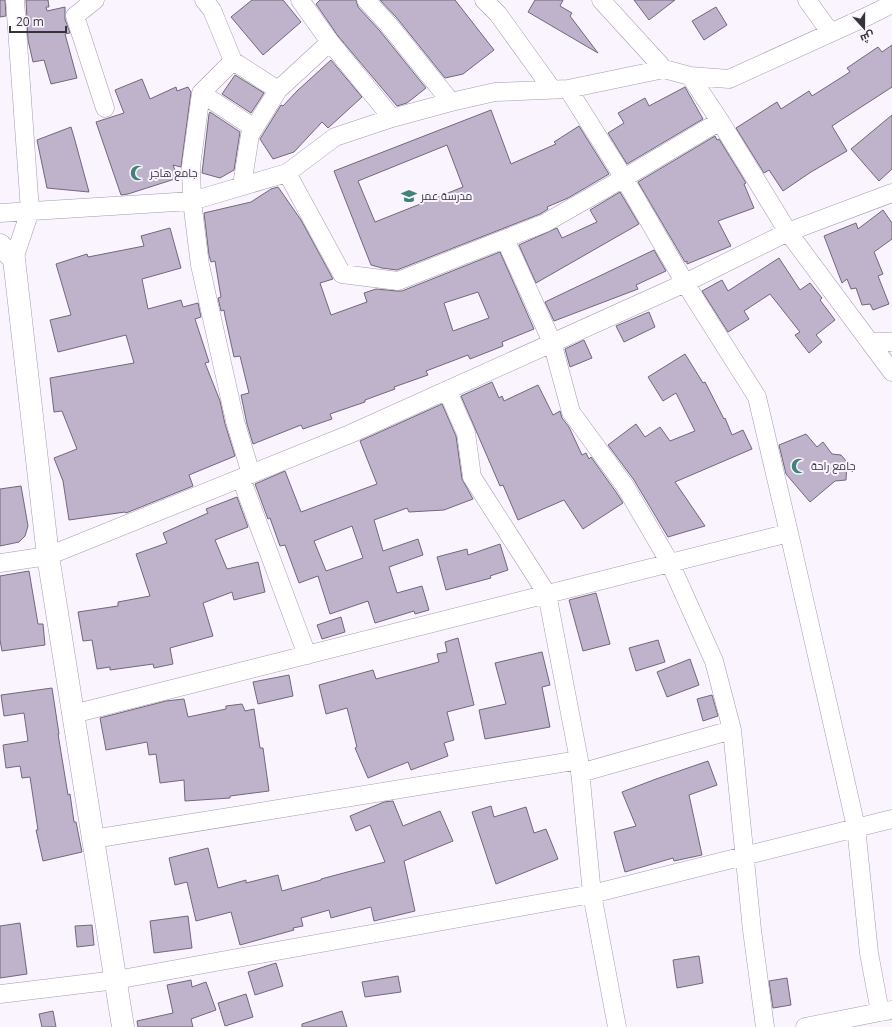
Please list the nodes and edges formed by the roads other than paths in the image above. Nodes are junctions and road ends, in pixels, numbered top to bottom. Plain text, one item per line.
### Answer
1 (15, 0) edge
2 (94, 0) edge
3 (204, 0) edge
4 (300, 0) edge
5 (366, 0) edge
6 (484, 0) edge
7 (601, 0) edge
8 (807, 0) edge
9 (892, 4) edge
10 (830, 32) junction
11 (330, 42) junction
12 (233, 61) junction
13 (664, 69) junction
14 (690, 76) junction
15 (560, 89) junction
16 (278, 90) junction
17 (201, 94) junction
18 (451, 102) junction
19 (105, 108) dead end
20 (392, 118) junction
21 (720, 121) junction
22 (254, 128) junction
23 (287, 173) junction
24 (624, 178) junction
25 (242, 185) junction
26 (892, 193) edge
27 (192, 202) junction
28 (30, 212) junction
29 (0, 213) edge
30 (788, 232) junction
31 (505, 239) junction
32 (7, 252) edge
33 (685, 283) junction
34 (552, 342) junction
35 (870, 342) junction
36 (892, 342) edge
37 (892, 372) edge
38 (447, 390) junction
39 (246, 476) junction
40 (789, 533) junction
41 (48, 556) junction
42 (0, 564) edge
43 (670, 564) junction
44 (547, 594) junction
45 (307, 655) junction
46 (73, 714) junction
47 (732, 730) junction
48 (579, 766) junction
49 (892, 819) edge
50 (856, 827) junction
51 (93, 839) junction
52 (744, 856) junction
53 (592, 894) junction
54 (116, 980) junction
55 (0, 994) edge
56 (886, 1011) edge
57 (123, 1027) edge
58 (617, 1027) edge
59 (765, 1027) edge
60 (805, 1027) edge

1 - 28 street
2 - 19 street
3 - 12 street
4 - 11 street
5 - 18 street
6 - 15 street
7 - 13 street
8 - 10 street
9 - 10 street
10 - 14 street
11 - 16 street
11 - 20 street
12 - 16 street
12 - 17 street
13 - 14 street
13 - 15 street
14 - 21 street
15 - 18 street
15 - 24 street
16 - 22 street
17 - 22 street
17 - 27 street
18 - 20 street
20 - 23 street
21 - 24 street
21 - 30 street
22 - 25 street
23 - 25 street
23 - 31 street
24 - 31 street
24 - 33 street
25 - 27 street
26 - 30 street
27 - 28 street
27 - 39 street
28 - 29 street
28 - 32 street
30 - 33 street
30 - 35 street
31 - 34 street
32 - 41 street
33 - 34 street
33 - 40 street
34 - 38 street
34 - 43 street
35 - 36 street
35 - 37 street
38 - 39 street
38 - 44 street
39 - 41 street
39 - 45 street
40 - 43 street
40 - 50 street
41 - 42 street
41 - 46 street
43 - 44 street
43 - 47 street
44 - 45 street
44 - 48 street
45 - 46 street
46 - 51 street
47 - 48 street
47 - 52 street
48 - 51 street
48 - 53 street
49 - 50 street
50 - 52 street
50 - 56 street
51 - 54 street
52 - 53 street
52 - 59 street
53 - 54 street
53 - 58 street
54 - 55 street
54 - 57 street
56 - 60 street

